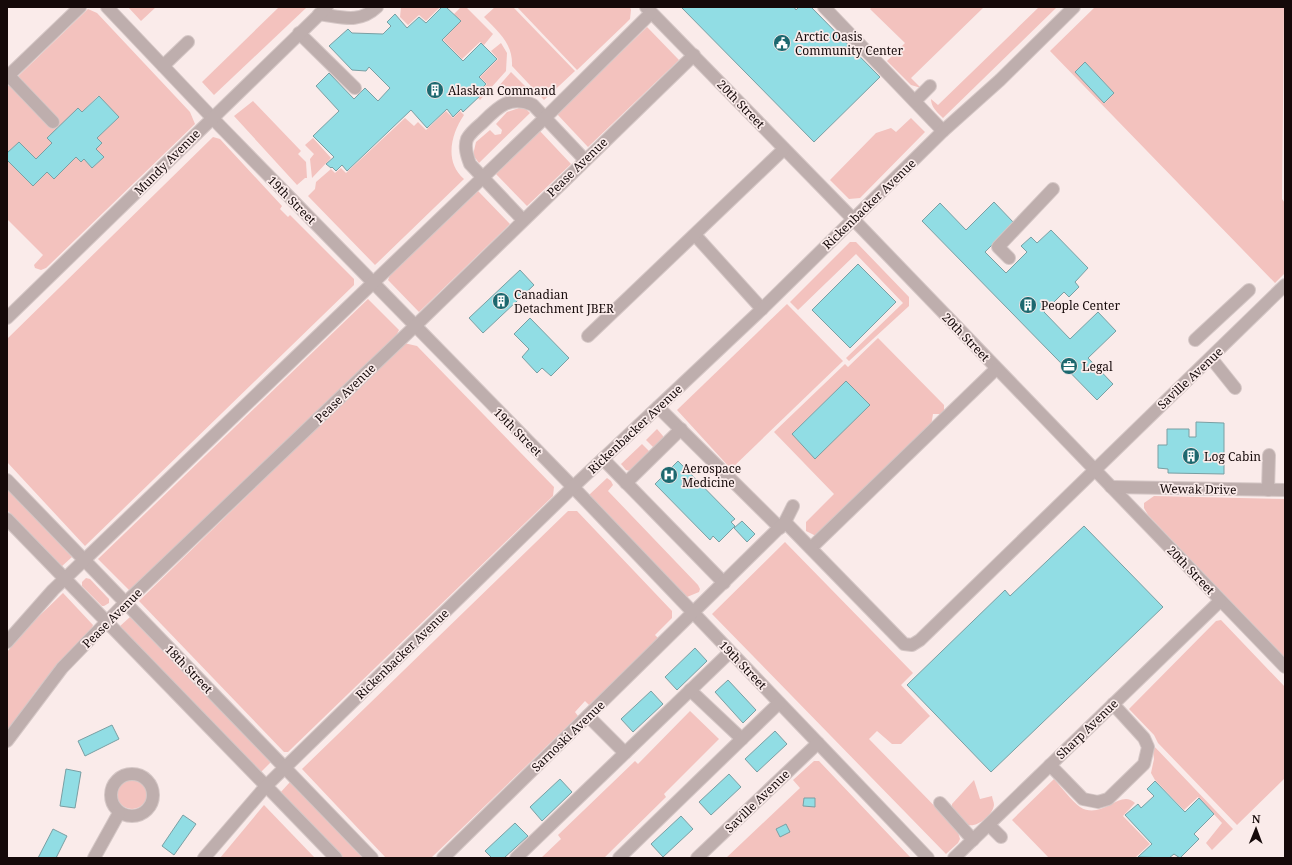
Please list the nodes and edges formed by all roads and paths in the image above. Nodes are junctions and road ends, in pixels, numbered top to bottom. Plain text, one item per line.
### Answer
1 (80, 7) edge
2 (107, 7) edge
3 (377, 7) edge
4 (824, 7) edge
5 (1074, 7) edge
6 (648, 10) edge
7 (323, 11) edge
8 (299, 33) junction
9 (188, 42) dead end
10 (694, 55) junction
11 (162, 66) junction
12 (8, 77) edge
13 (930, 86) dead end
14 (355, 88) dead end
15 (915, 101) junction
16 (212, 118) junction
17 (544, 118) junction
18 (53, 122) dead end
19 (944, 131) junction
20 (784, 149) junction
21 (585, 160) junction
22 (482, 177) junction
23 (1053, 189) dead end
24 (853, 219) junction
25 (523, 220) junction
26 (695, 235) junction
27 (1009, 258) dead end
28 (373, 282) junction
29 (1285, 285) edge
30 (1249, 290) dead end
31 (762, 309) junction
32 (7, 318) edge
33 (414, 327) junction
34 (588, 336) dead end
35 (1195, 340) dead end
36 (1211, 358) junction
37 (996, 369) junction
38 (1235, 388) dead end
39 (658, 407) junction
40 (681, 429) junction
41 (1269, 455) dead end
42 (603, 459) junction
43 (1094, 469) junction
44 (7, 480) edge
45 (626, 483) junction
46 (573, 487) junction
47 (1112, 487) junction
48 (1268, 490) junction
49 (1285, 490) edge
50 (792, 506) dead end
51 (7, 519) edge
52 (783, 525) junction
53 (811, 548) junction
54 (85, 561) junction
55 (65, 580) junction
56 (724, 583) junction
57 (1220, 600) junction
58 (125, 603) junction
59 (693, 614) junction
60 (108, 622) junction
61 (7, 642) edge
62 (730, 652) junction
63 (1285, 667) edge
64 (690, 690) junction
65 (779, 703) junction
66 (1113, 704) junction
67 (588, 716) junction
68 (742, 738) junction
69 (7, 741) edge
70 (818, 743) junction
71 (624, 753) junction
72 (1050, 765) junction
73 (285, 768) junction
74 (266, 786) junction
75 (940, 804) dead end
76 (119, 812) dead end
77 (989, 825) junction
78 (1001, 837) dead end
79 (973, 840) junction
80 (94, 858) edge
81 (204, 858) edge
82 (336, 858) edge
83 (372, 858) edge
84 (443, 858) edge
85 (516, 858) edge
86 (619, 858) edge
87 (697, 858) edge
88 (928, 858) edge
89 (954, 858) edge

1 - 12 street
2 - 11 street, 19th Street
3 - 7 street
4 - 15 street
5 - 19 street, Rickenbacker Avenue
6 - 10 street, 20th Street
6 - 17 street
7 - 8 street, Mundy Avenue
8 - 14 street
8 - 16 street, Mundy Avenue
9 - 11 street
10 - 20 street, 20th Street
10 - 21 street, Pease Avenue
11 - 16 street, 19th Street
12 - 18 street
13 - 15 street
15 - 19 street
16 - 28 street, 19th Street
16 - 32 street, Mundy Avenue
17 - 21 street
17 - 22 street
17 - 22 street
19 - 24 street, Rickenbacker Avenue
20 - 24 street, 20th Street
20 - 26 street
21 - 25 street, Pease Avenue
22 - 25 street
22 - 28 street
23 - 27 street
24 - 31 street, Rickenbacker Avenue
24 - 37 street, 20th Street
25 - 33 street, Pease Avenue
26 - 31 street
26 - 34 street
28 - 33 street, 19th Street
28 - 54 street
29 - 36 street, Saville Avenue
30 - 35 street
31 - 39 street, Rickenbacker Avenue
33 - 46 street, 19th Street
33 - 58 street, Pease Avenue
36 - 38 street
36 - 43 street, Saville Avenue
37 - 43 street, 20th Street
37 - 53 street
39 - 40 street, Saville Avenue
39 - 42 street, Rickenbacker Avenue
40 - 45 street
40 - 52 street, Saville Avenue
41 - 48 street
42 - 45 street
42 - 46 street, Rickenbacker Avenue
43 - 47 street, 20th Street
43 - 53 street, Saville Avenue
44 - 54 street, 18th Street
45 - 56 street
46 - 59 street, 19th Street
46 - 73 street, Rickenbacker Avenue
47 - 48 street, Wewak Drive
47 - 57 street, 20th Street
48 - 49 street, Wewak Drive
50 - 52 street
51 - 55 street
52 - 53 street, Saville Avenue
52 - 56 street, Sarnoski Avenue
54 - 55 street
54 - 58 street, 18th Street
55 - 60 street
55 - 61 street
56 - 59 street, Sarnoski Avenue
57 - 63 street, 20th Street
57 - 66 street, Sharp Avenue
58 - 60 street, Pease Avenue
58 - 73 street, 18th Street
59 - 62 street, 19th Street
59 - 67 street, Sarnoski Avenue
60 - 69 street, Pease Avenue
60 - 74 street
62 - 64 street
62 - 65 street, 19th Street
64 - 68 street
64 - 71 street
65 - 68 street
65 - 70 street, 19th Street
66 - 72 street, Sharp Avenue
66 - 72 street
67 - 71 street
67 - 84 street, Sarnoski Avenue
68 - 86 street
70 - 87 street, Saville Avenue
70 - 88 street, 19th Street
71 - 85 street
72 - 77 street, Sharp Avenue
73 - 74 street, Rickenbacker Avenue
73 - 83 street, 18th Street
74 - 81 street, Rickenbacker Avenue
74 - 82 street
75 - 79 street
76 - 80 street
77 - 78 street
77 - 79 street, Sharp Avenue
79 - 89 street, Sharp Avenue

